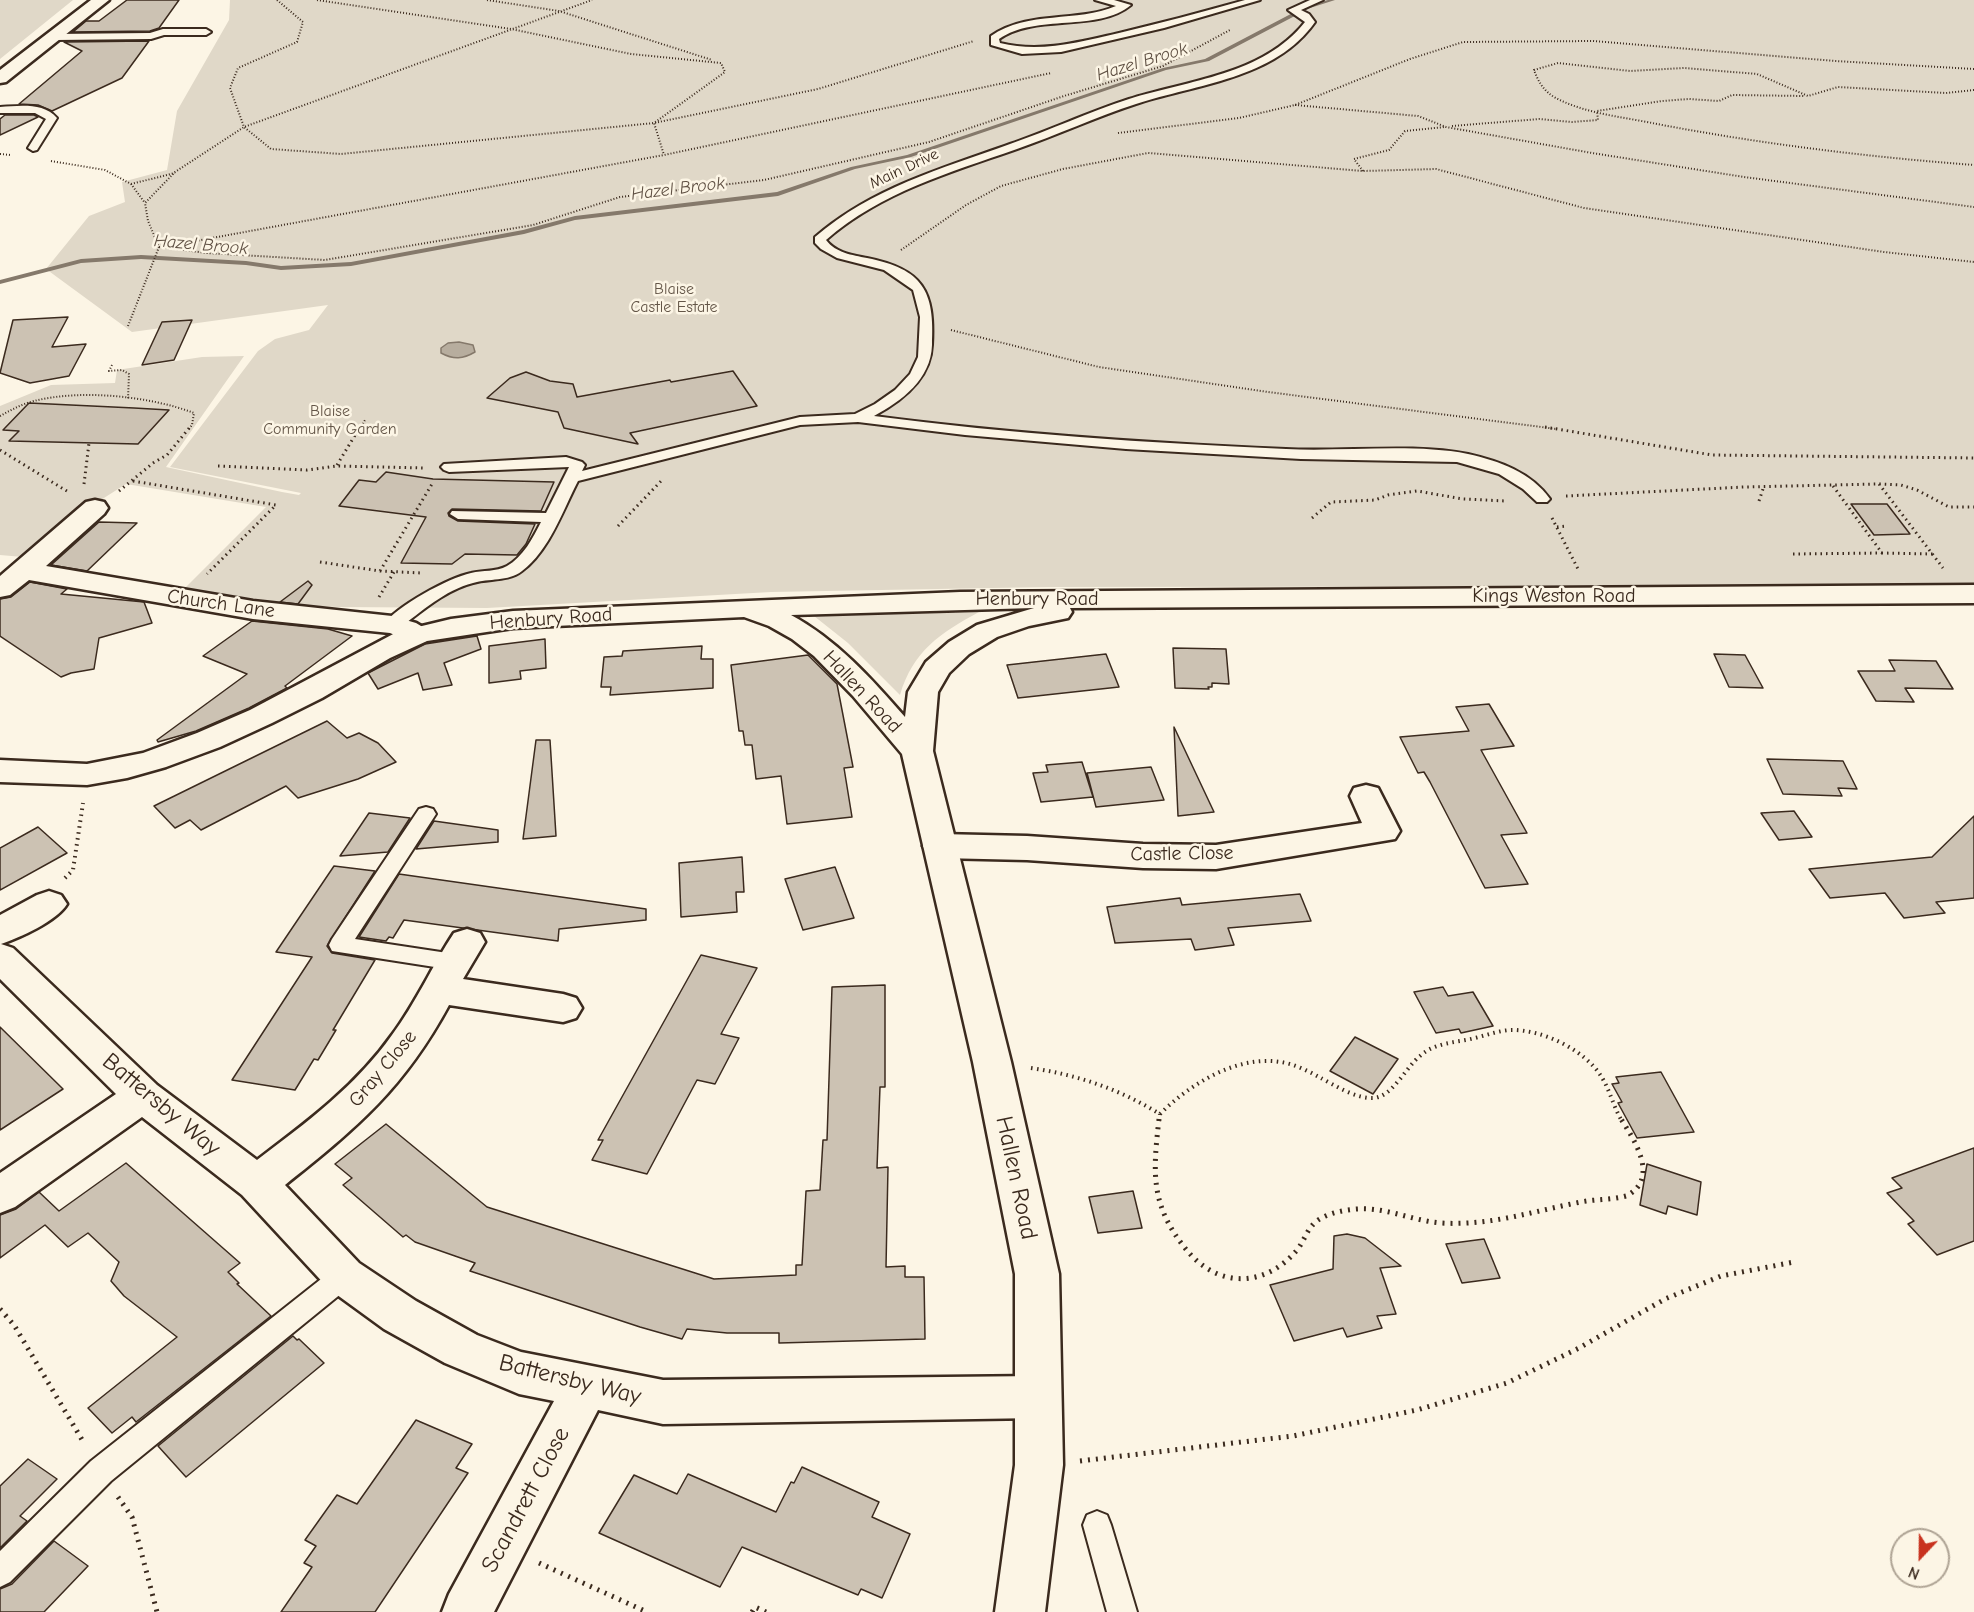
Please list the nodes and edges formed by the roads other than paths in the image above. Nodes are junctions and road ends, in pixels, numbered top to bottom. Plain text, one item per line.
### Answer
1 (101, 0) edge
2 (1100, 0) edge
3 (1255, 0) edge
4 (1302, 0) edge
5 (1318, 0) edge
6 (1293, 10) junction
7 (206, 32) dead end
8 (55, 37) junction
9 (0, 78) edge
10 (0, 110) edge
11 (25, 110) junction
12 (0, 121) edge
13 (33, 148) dead end
14 (858, 418) junction
15 (445, 468) road end
16 (572, 478) junction
17 (86, 497) road end
18 (1542, 499) road end
19 (458, 514) dead end
20 (550, 518) junction
21 (24, 571) junction
22 (0, 589) edge
23 (1974, 594) edge
24 (1133, 600) junction
25 (739, 608) junction
26 (404, 630) junction
27 (917, 751) junction
28 (0, 771) edge
29 (1366, 796) dead end
30 (426, 814) dead end
31 (940, 846) junction
32 (49, 904) road end
33 (0, 931) edge
34 (0, 957) edge
35 (453, 964) junction
36 (563, 1008) dead end
37 (143, 1096) junction
38 (257, 1183) junction
39 (0, 1195) edge
40 (344, 1276) junction
41 (585, 1388) junction
42 (1038, 1397) junction
43 (1097, 1525) dead end
44 (0, 1572) edge
45 (467, 1612) edge
46 (1020, 1612) edge
47 (1122, 1612) edge

1 - 8 main road
2 - 3 lane
4 - 6 lane
5 - 6 lane
6 - 14 lane, Main Drive
7 - 8 lane
8 - 9 main road
10 - 11 lane
11 - 12 lane
11 - 13 lane
14 - 16 lane, Main Drive
14 - 18 lane
15 - 16 lane
16 - 20 lane
17 - 21 main road
19 - 20 lane
20 - 26 lane
21 - 22 main road
21 - 26 main road, Church Lane
23 - 24 main road, Kings Weston Road
24 - 25 main road, Henbury Road
24 - 27 main road, Hallen Road
25 - 26 main road, Henbury Road
25 - 27 main road, Hallen Road
26 - 28 main road, Henbury Road
27 - 31 main road, Hallen Road
29 - 31 main road, Castle Close
30 - 35 lane
31 - 42 main road, Hallen Road
32 - 33 main road
34 - 37 main road, Battersby Way
35 - 36 main road
35 - 38 main road, Gray Close
37 - 38 main road, Battersby Way
37 - 39 main road
38 - 40 main road, Battersby Way
40 - 41 main road, Battersby Way
40 - 44 lane
41 - 42 main road, Battersby Way
41 - 45 main road, Scandrett Close
42 - 46 main road, Hallen Road
43 - 47 lane

